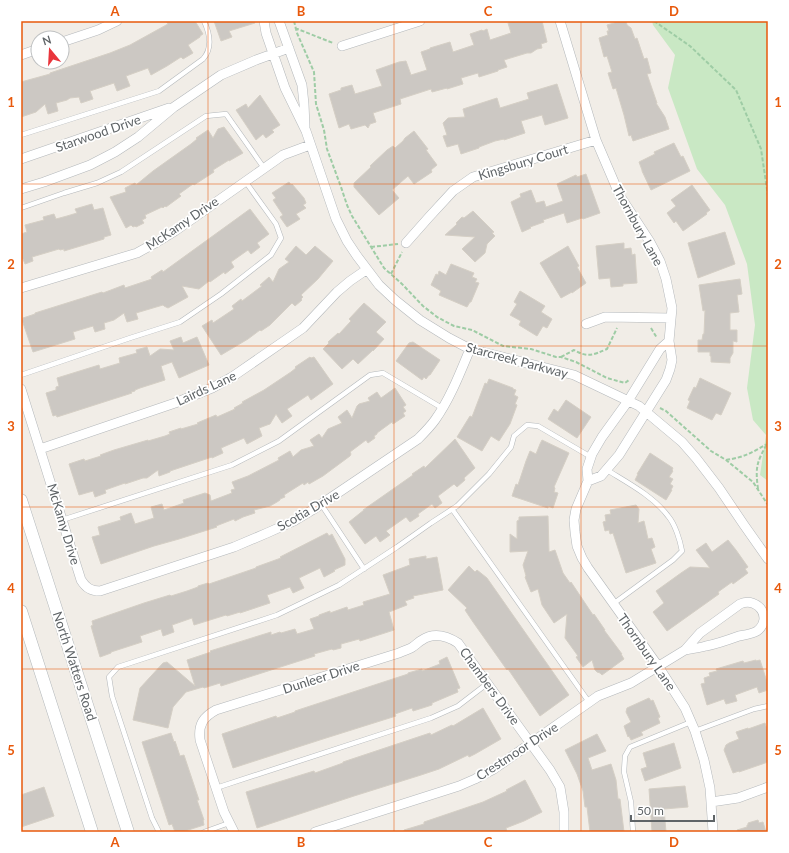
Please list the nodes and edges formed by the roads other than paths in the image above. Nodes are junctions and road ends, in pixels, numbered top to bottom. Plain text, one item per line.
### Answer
1 (117, 21) edge
2 (204, 21) edge
3 (264, 21) edge
4 (279, 21) edge
5 (420, 21) edge
6 (560, 21) edge
7 (70, 39) edge
8 (342, 46) road end
9 (289, 48) junction
10 (273, 54) junction
11 (174, 107) junction
12 (306, 131) junction
13 (21, 135) edge
14 (596, 140) junction
15 (310, 145) junction
16 (21, 158) edge
17 (264, 168) junction
18 (245, 180) junction
19 (21, 189) edge
20 (21, 208) edge
21 (406, 243) road end
22 (366, 270) junction
23 (21, 288) edge
24 (671, 318) junction
25 (586, 324) dead end
26 (669, 341) junction
27 (470, 349) junction
28 (21, 375) edge
29 (21, 389) edge
30 (631, 397) junction
31 (442, 408) junction
32 (646, 413) junction
33 (40, 449) junction
34 (591, 457) junction
35 (607, 470) junction
36 (588, 481) junction
37 (21, 500) edge
38 (321, 504) junction
39 (452, 510) junction
40 (62, 520) junction
41 (768, 560) edge
42 (364, 569) junction
43 (88, 589) joint
44 (613, 604) junction
45 (21, 611) edge
46 (441, 636) joint
47 (685, 650) junction
48 (658, 666) junction
49 (488, 683) junction
50 (589, 702) junction
51 (768, 706) edge
52 (691, 722) junction
53 (695, 731) junction
54 (532, 743) junction
55 (768, 787) edge
56 (216, 788) junction
57 (711, 802) junction
58 (229, 823) junction
59 (92, 832) edge
60 (128, 832) edge
61 (159, 832) edge
62 (204, 832) edge
63 (234, 832) edge
64 (314, 832) edge
65 (564, 832) edge
66 (633, 832) edge
67 (713, 832) edge

1 - 7 street
2 - 13 lane
3 - 10 street, Starcreek Parkway
4 - 9 street, Starcreek Parkway
5 - 8 street
6 - 14 street, Thornbury Lane
9 - 10 street, Starwood Drive
9 - 12 street, Starcreek Parkway
10 - 11 street, Starwood Drive
10 - 12 street, Starcreek Parkway
11 - 16 street, Starwood Drive
11 - 19 street, Starwood Drive
12 - 15 street, Starcreek Parkway
14 - 21 street, Kingsbury Court
14 - 24 street, Thornbury Lane
15 - 17 street, McKamy Drive
15 - 22 street, Starcreek Parkway
17 - 18 street, McKamy Drive
17 - 20 lane
18 - 23 street, McKamy Drive
18 - 28 lane
22 - 27 street, Starcreek Parkway
22 - 33 street, Lairds Lane
24 - 25 street
24 - 26 street, Thornbury Lane
26 - 30 street, Thornbury Lane
26 - 32 street, Thornbury Lane
27 - 30 street, Starcreek Parkway
27 - 31 street, Scotia Drive
29 - 33 street, McKamy Drive
30 - 32 street, Starcreek Parkway
30 - 34 street, Thornbury Lane
31 - 38 street, Scotia Drive
31 - 40 lane
32 - 35 street, Thornbury Lane
32 - 41 street, Starcreek Parkway
33 - 40 street, McKamy Drive
34 - 36 street, Thornbury Lane
34 - 39 lane
35 - 36 street, Thornbury Lane
35 - 44 lane
36 - 44 street, Thornbury Lane
37 - 60 main road, North Watters Road
38 - 42 lane
38 - 43 street, Scotia Drive
39 - 42 lane
39 - 50 lane
40 - 43 street, McKamy Drive
42 - 61 lane
44 - 48 street, Thornbury Lane
45 - 59 main road
46 - 49 street, Chambers Drive
46 - 56 street, Dunleer Drive
47 - 47 street, Crestmoor Drive
47 - 48 street, Crestmoor Drive
48 - 50 street, Crestmoor Drive
48 - 52 street, Thornbury Lane
49 - 54 street, Chambers Drive
49 - 56 lane
50 - 54 street, Crestmoor Drive
51 - 53 lane
52 - 53 street, Thornbury Lane
52 - 66 lane
53 - 57 street, Thornbury Lane
54 - 64 street, Crestmoor Drive
54 - 65 street, Chambers Drive
55 - 57 street
56 - 58 street
57 - 67 street, Thornbury Lane
58 - 62 lane
58 - 63 street

